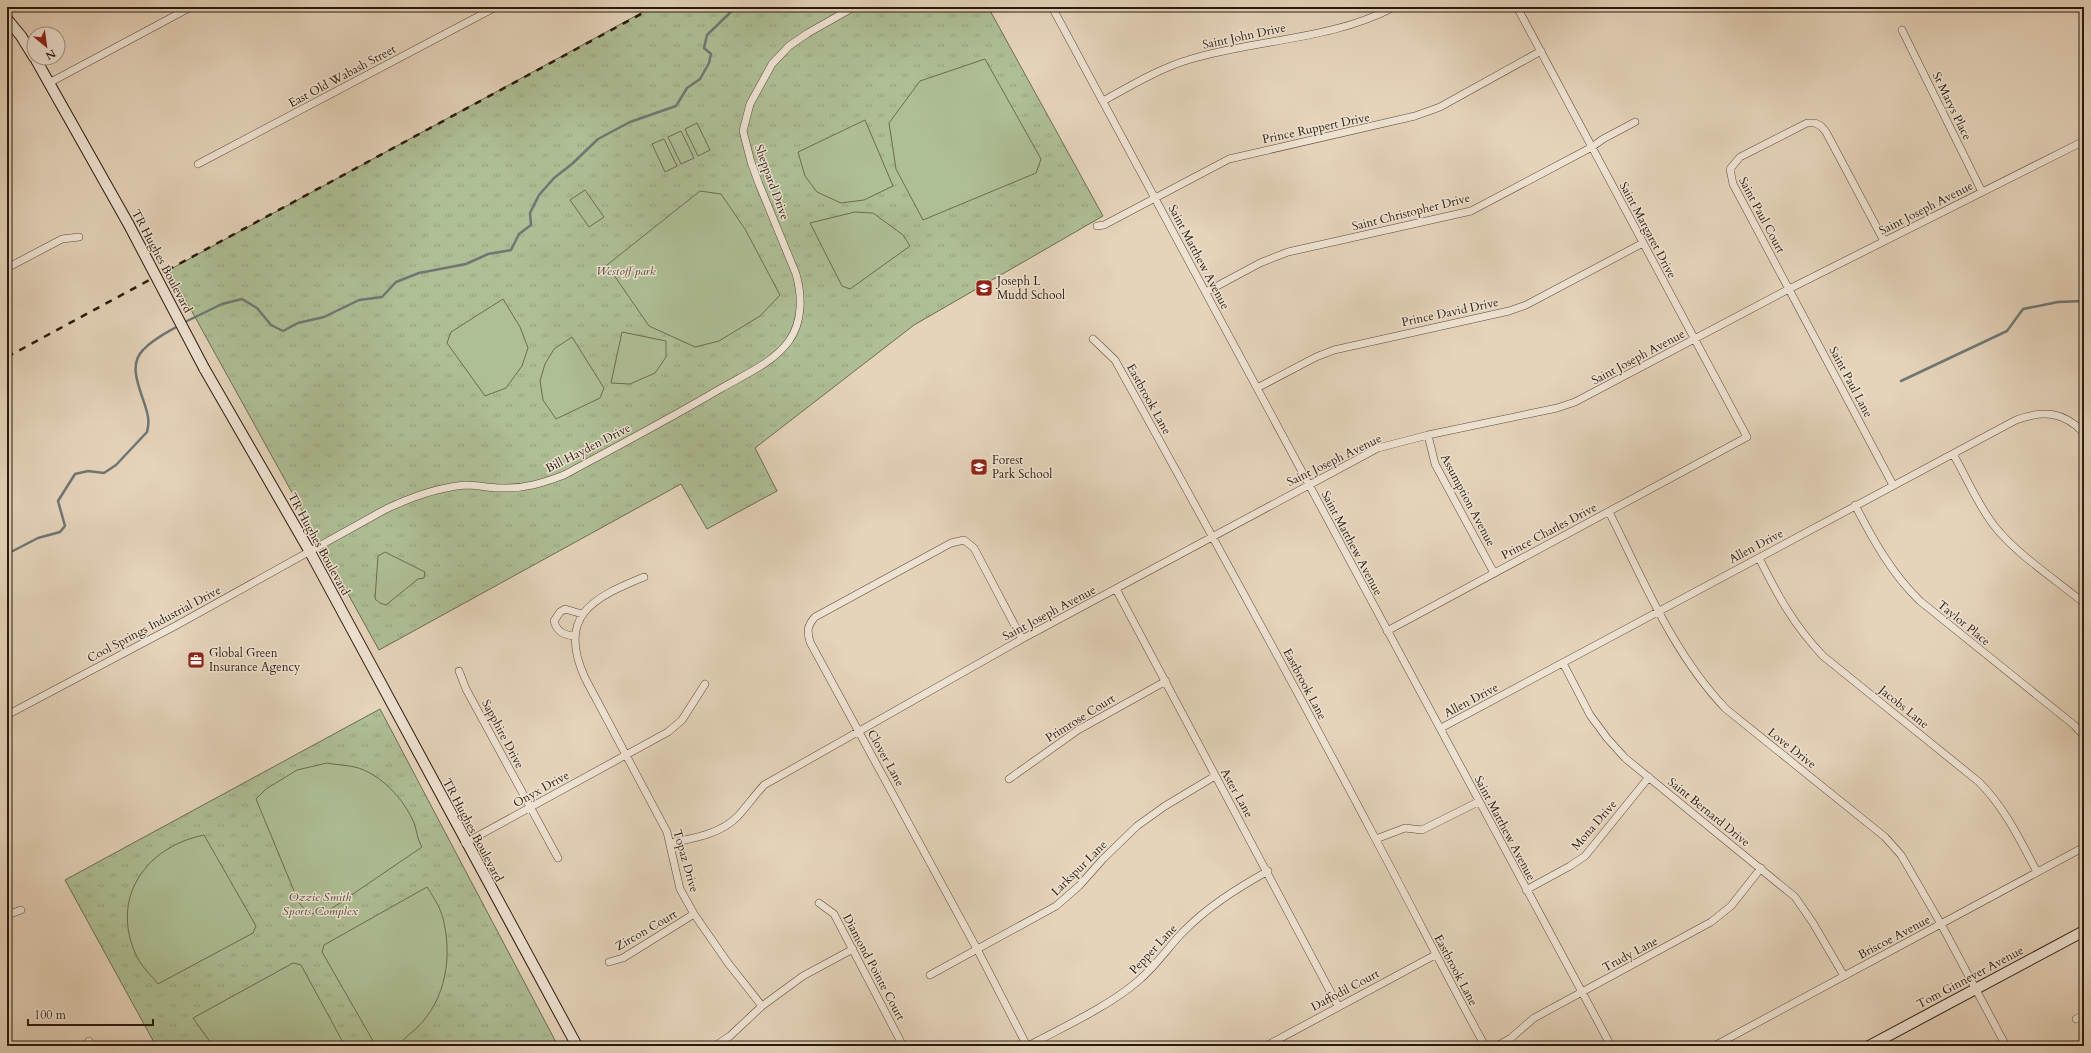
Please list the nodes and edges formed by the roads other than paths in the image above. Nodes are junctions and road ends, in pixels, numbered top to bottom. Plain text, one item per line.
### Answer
1 (191, 7) edge
2 (496, 7) edge
3 (854, 7) edge
4 (1052, 7) edge
5 (1394, 7) edge
6 (1517, 7) edge
7 (7, 19) edge
8 (1902, 30) dead end
9 (26, 44) edge
10 (1541, 51) junction
11 (39, 66) edge
12 (49, 83) junction
13 (1103, 101) junction
14 (1635, 122) dead end
15 (2084, 141) edge
16 (1592, 147) junction
17 (198, 164) dead end
18 (1982, 192) junction
19 (1154, 197) junction
20 (1097, 226) dead end
21 (79, 237) dead end
22 (1884, 241) junction
23 (1643, 243) junction
24 (7, 268) edge
25 (1789, 289) junction
26 (801, 290) joint
27 (1206, 292) junction
28 (1093, 339) dead end
29 (1694, 339) junction
30 (1257, 388) junction
31 (2084, 433) edge
32 (1428, 435) junction
33 (1722, 452) joint
34 (1953, 454) junction
35 (1308, 484) junction
36 (1894, 485) junction
37 (1855, 505) junction
38 (1609, 512) junction
39 (1212, 536) junction
40 (310, 552) junction
41 (1759, 558) junction
42 (1494, 573) junction
43 (644, 577) dead end
44 (1116, 589) junction
45 (2084, 603) edge
46 (1660, 611) junction
47 (582, 614) junction
48 (1387, 631) junction
49 (574, 636) junction
50 (1022, 639) junction
51 (1563, 663) junction
52 (458, 671) dead end
53 (1166, 681) junction
54 (705, 684) dead end
55 (7, 715) edge
56 (1441, 728) junction
57 (858, 731) junction
58 (2084, 736) edge
59 (627, 754) junction
60 (1215, 776) junction
61 (1648, 777) junction
62 (1009, 779) dead end
63 (1478, 802) junction
64 (530, 808) junction
65 (1376, 839) junction
66 (465, 843) junction
67 (671, 843) junction
68 (2084, 847) edge
69 (558, 858) dead end
70 (1760, 868) junction
71 (1268, 871) junction
72 (2037, 872) junction
73 (1526, 890) junction
74 (819, 904) dead end
75 (21, 910) dead end
76 (694, 914) junction
77 (7, 916) edge
78 (1941, 924) junction
79 (2084, 931) edge
80 (853, 949) junction
81 (977, 949) junction
82 (1435, 954) junction
83 (609, 962) dead end
84 (930, 975) dead end
85 (1844, 976) junction
86 (1975, 990) junction
87 (1581, 992) junction
88 (762, 1006) junction
89 (1338, 1006) junction
90 (2084, 1015) edge
91 (2076, 1019) dead end
92 (577, 1046) edge
93 (715, 1046) edge
94 (903, 1046) edge
95 (1028, 1046) edge
96 (1266, 1046) edge
97 (1485, 1046) edge
98 (1497, 1046) edge
99 (1611, 1046) edge
100 (1714, 1046) edge
101 (1869, 1046) edge
102 (2006, 1046) edge

1 - 12 street
2 - 17 street, East Old Wabash Street
3 - 26 street, Sheppard Drive
4 - 13 street, Saint Matthew Avenue
5 - 13 street, Saint John Drive
6 - 10 street, Saint Margaret Drive
7 - 9 main road, TR Hughes Boulevard
8 - 18 street, St Marys Place
10 - 16 street, Saint Margaret Drive
10 - 19 street, Prince Ruppert Drive
11 - 12 main road, TR Hughes Boulevard
12 - 40 main road, TR Hughes Boulevard, bridge
13 - 19 street, Saint Matthew Avenue
14 - 16 street, Saint Christopher Drive
15 - 18 street, Saint Joseph Avenue
16 - 23 street, Saint Margaret Drive
16 - 27 street, Saint Christopher Drive
18 - 22 street, Saint Joseph Avenue
19 - 20 street, Prince Ruppert Drive
19 - 27 street, Saint Matthew Avenue
21 - 24 street
22 - 25 street, Saint Joseph Avenue
22 - 25 street, Saint Paul Court
23 - 29 street, Saint Margaret Drive
23 - 30 street, Prince David Drive
25 - 29 street, Saint Joseph Avenue
25 - 36 street, Saint Paul Lane
26 - 40 street, Bill Hayden Drive
27 - 30 street, Saint Matthew Avenue
28 - 39 street, Eastbrook Lane
29 - 32 street, Saint Joseph Avenue
29 - 33 street, Saint Margaret Drive
30 - 35 street, Saint Matthew Avenue
31 - 34 street, Allen Drive
32 - 35 street, Saint Joseph Avenue
32 - 42 street, Assumption Avenue
33 - 38 street, Prince Charles Drive
34 - 36 street, Allen Drive
34 - 45 street
35 - 39 street, Saint Joseph Avenue
35 - 48 street, Saint Matthew Avenue
36 - 37 street, Allen Drive
37 - 41 street, Allen Drive
37 - 58 street, Taylor Place
38 - 42 street, Prince Charles Drive
38 - 46 street, Love Drive
39 - 44 street, Saint Joseph Avenue
39 - 65 street, Eastbrook Lane
40 - 55 street, Cool Springs Industrial Drive
40 - 66 main road, TR Hughes Boulevard
41 - 46 street, Allen Drive
41 - 72 street, Jacobs Lane
42 - 48 street, Prince Charles Drive
43 - 47 street, Topaz Drive
44 - 50 street, Saint Joseph Avenue
44 - 53 street, Aster Lane
46 - 51 street, Allen Drive
46 - 78 street, Love Drive
47 - 49 street, Topaz Drive
47 - 49 street
48 - 56 street, Saint Matthew Avenue
49 - 59 street, Topaz Drive
50 - 57 street, Saint Joseph Avenue
50 - 57 street, Clover Lane
51 - 56 street, Allen Drive
51 - 61 street, Saint Bernard Drive
52 - 64 street, Sapphire Drive
53 - 60 street, Aster Lane
53 - 62 street, Primrose Court
54 - 59 street, Onyx Drive
56 - 63 street, Saint Matthew Avenue
57 - 67 street, Saint Joseph Avenue
57 - 81 street, Clover Lane
59 - 64 street, Onyx Drive
59 - 67 street, Topaz Drive
60 - 71 street, Aster Lane
60 - 81 street, Larkspur Lane
61 - 70 street, Saint Bernard Drive
61 - 73 street, Mona Drive
63 - 65 street
63 - 73 street, Saint Matthew Avenue
64 - 66 street, Onyx Drive
64 - 69 street, Sapphire Drive
65 - 82 street, Eastbrook Lane
66 - 92 main road, TR Hughes Boulevard
67 - 76 street, Topaz Drive
68 - 72 street, Briscoe Avenue
70 - 85 street, Saint Bernard Drive
70 - 87 street, Trudy Lane
71 - 89 street, Aster Lane
71 - 95 street, Pepper Lane
72 - 78 street, Briscoe Avenue
73 - 87 street, Saint Matthew Avenue
74 - 80 street, Diamond Pointe Court
75 - 77 street
76 - 83 street, Zircon Court
76 - 88 street, Topaz Drive
78 - 85 street, Briscoe Avenue
78 - 86 street, Love Drive
79 - 86 main road, Tom Ginnever Avenue
80 - 88 street
80 - 94 street, Diamond Pointe Court
81 - 84 street, Larkspur Lane
81 - 95 street, Clover Lane
82 - 89 street, Daffodil Court
82 - 97 street, Eastbrook Lane
85 - 100 street, Briscoe Avenue
86 - 101 main road, Tom Ginnever Avenue
86 - 102 street, Love Drive
87 - 98 street, Trudy Lane
87 - 99 street, Saint Matthew Avenue
88 - 93 street
89 - 96 street, Daffodil Court
90 - 91 street

